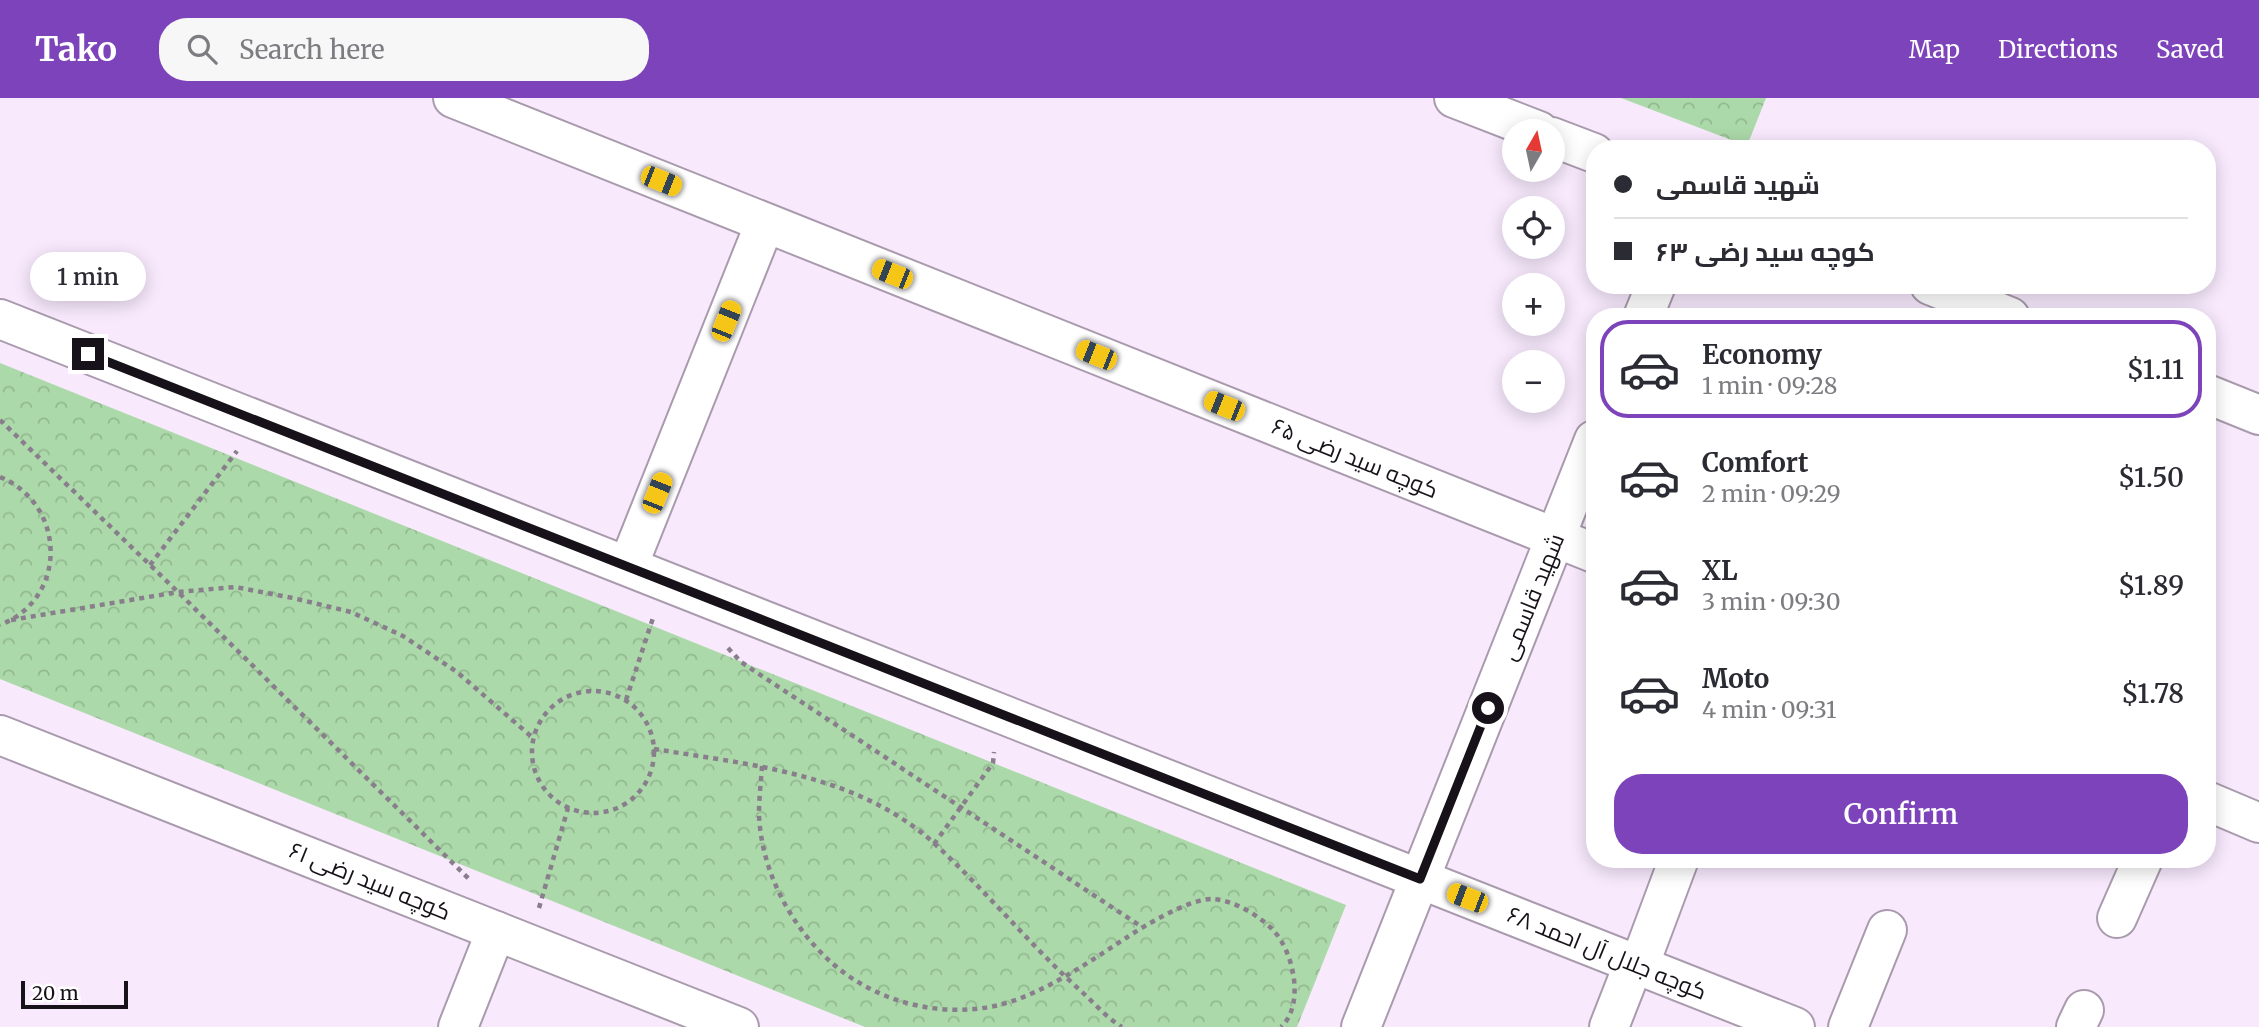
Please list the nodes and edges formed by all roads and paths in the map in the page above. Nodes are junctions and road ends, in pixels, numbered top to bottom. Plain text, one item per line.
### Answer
1 (453, 98) edge
2 (1454, 98) edge
3 (1508, 119) edge
4 (1565, 142) edge
5 (1586, 150) edge
6 (765, 223) junction
7 (1952, 294) edge
8 (1988, 308) edge
9 (0, 319) edge
10 (2216, 398) edge
11 (2259, 415) edge
12 (0, 420) edge
13 (260, 421) junction
14 (1586, 460) edge
15 (0, 477) edge
16 (1555, 537) junction
17 (1586, 550) edge
18 (150, 565) junction
19 (628, 566) junction
20 (665, 581) junction
21 (178, 592) junction
22 (11, 620) junction
23 (0, 625) edge
24 (722, 642) dead end
25 (626, 700) junction
26 (996, 712) junction
27 (0, 735) edge
28 (533, 738) junction
29 (654, 749) junction
30 (762, 766) junction
31 (2216, 805) edge
32 (568, 808) junction
33 (961, 808) junction
34 (2259, 822) edge
35 (934, 844) junction
36 (1675, 868) edge
37 (2139, 868) edge
38 (1420, 879) junction
39 (477, 888) dead end
40 (2117, 918) dead end
41 (1142, 927) junction
42 (1887, 930) dead end
43 (512, 937) junction
44 (1636, 964) junction
45 (1065, 977) junction
46 (458, 1027) edge
47 (739, 1027) edge
48 (1122, 1027) edge
49 (1281, 1027) edge
50 (1361, 1027) edge
51 (1609, 1027) edge
52 (1795, 1027) edge
53 (1847, 1027) edge

1 - 6 street, کوچه سید رضی ۶۵
2 - 3 street
4 - 5 street
6 - 16 street, کوچه سید رضی ۶۵
6 - 19 street
7 - 8 street
9 - 13 street, کوچه جلال آل احمد ۶۸
10 - 11 street
12 - 18 path
13 - 18 path
13 - 19 street, کوچه جلال آل احمد ۶۸
14 - 16 street, شهید قاسمی
15 - 22 path
16 - 17 street, کوچه سید رضی ۶۵
16 - 38 street, شهید قاسمی
18 - 21 path
19 - 20 street, کوچه جلال آل احمد ۶۸
20 - 25 path
20 - 26 street, کوچه جلال آل احمد ۶۸
21 - 22 path
21 - 28 path
21 - 39 path
22 - 23 path
24 - 33 path
25 - 28 path
25 - 29 path
26 - 33 path
26 - 38 street, کوچه جلال آل احمد ۶۸
27 - 43 street, کوچه سید رضی ۶۱
28 - 32 path
29 - 30 path
29 - 32 path
30 - 35 path
30 - 45 path
31 - 34 street
32 - 43 path
33 - 35 path
33 - 41 path
35 - 45 path
36 - 44 street
37 - 40 street
38 - 44 street, کوچه جلال آل احمد ۶۸
38 - 50 street, شهید قاسمی
41 - 45 path
41 - 49 path
42 - 53 street
43 - 46 street
43 - 47 street, کوچه سید رضی ۶۱
44 - 51 street
44 - 52 street, کوچه جلال آل احمد ۶۸
45 - 48 path

